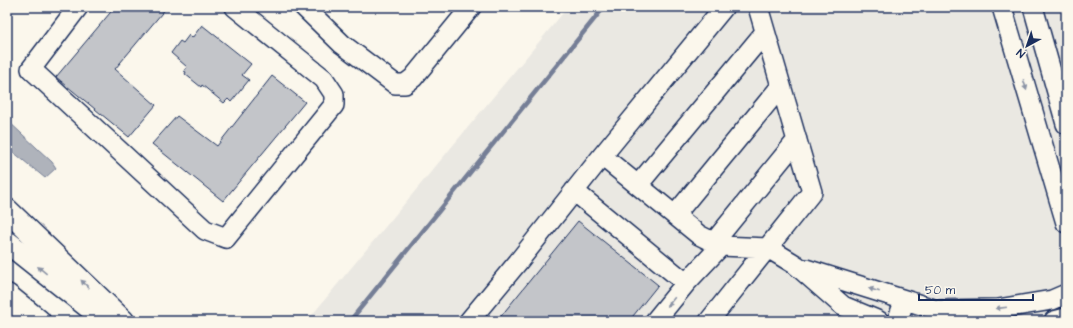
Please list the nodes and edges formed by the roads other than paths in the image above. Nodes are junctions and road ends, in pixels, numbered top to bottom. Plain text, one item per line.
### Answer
1 (78, 7) edge
2 (304, 7) edge
3 (472, 7) edge
4 (724, 7) edge
5 (758, 7) edge
6 (1002, 7) edge
7 (1033, 7) edge
8 (242, 9) edge
9 (765, 32) junction
10 (781, 86) junction
11 (1066, 124) edge
12 (797, 140) junction
13 (602, 156) junction
14 (638, 185) junction
15 (574, 191) junction
16 (7, 210) edge
17 (675, 215) junction
18 (1066, 223) edge
19 (7, 242) edge
20 (718, 244) junction
21 (768, 248) junction
22 (796, 265) junction
23 (686, 283) junction
24 (1066, 294) edge
25 (7, 295) edge
26 (905, 300) junction
27 (7, 317) edge
28 (1066, 318) edge
29 (13, 321) edge
30 (39, 321) edge
31 (105, 321) edge
32 (123, 321) edge
33 (469, 321) edge
34 (655, 321) edge
35 (709, 321) edge
36 (879, 321) edge
37 (897, 321) edge
38 (1054, 321) edge

1 - 8 street
2 - 3 street
4 - 13 street
5 - 9 street
6 -> 18 street
7 - 11 street
9 - 10 street
9 - 14 street
10 - 12 street
10 - 17 street
12 - 20 street
12 - 21 street
13 - 14 street
13 - 15 street
14 - 17 street
15 - 23 street
15 - 33 street
32 -> 16 highway
17 - 20 street
31 -> 19 highway
20 - 21 street
20 - 23 street
21 - 22 street
21 - 35 street
26 -> 22 street
22 - 36 street
23 -> 34 street
24 -> 26 street
25 - 30 highway
26 - 37 street
27 - 29 highway
28 - 38 street

